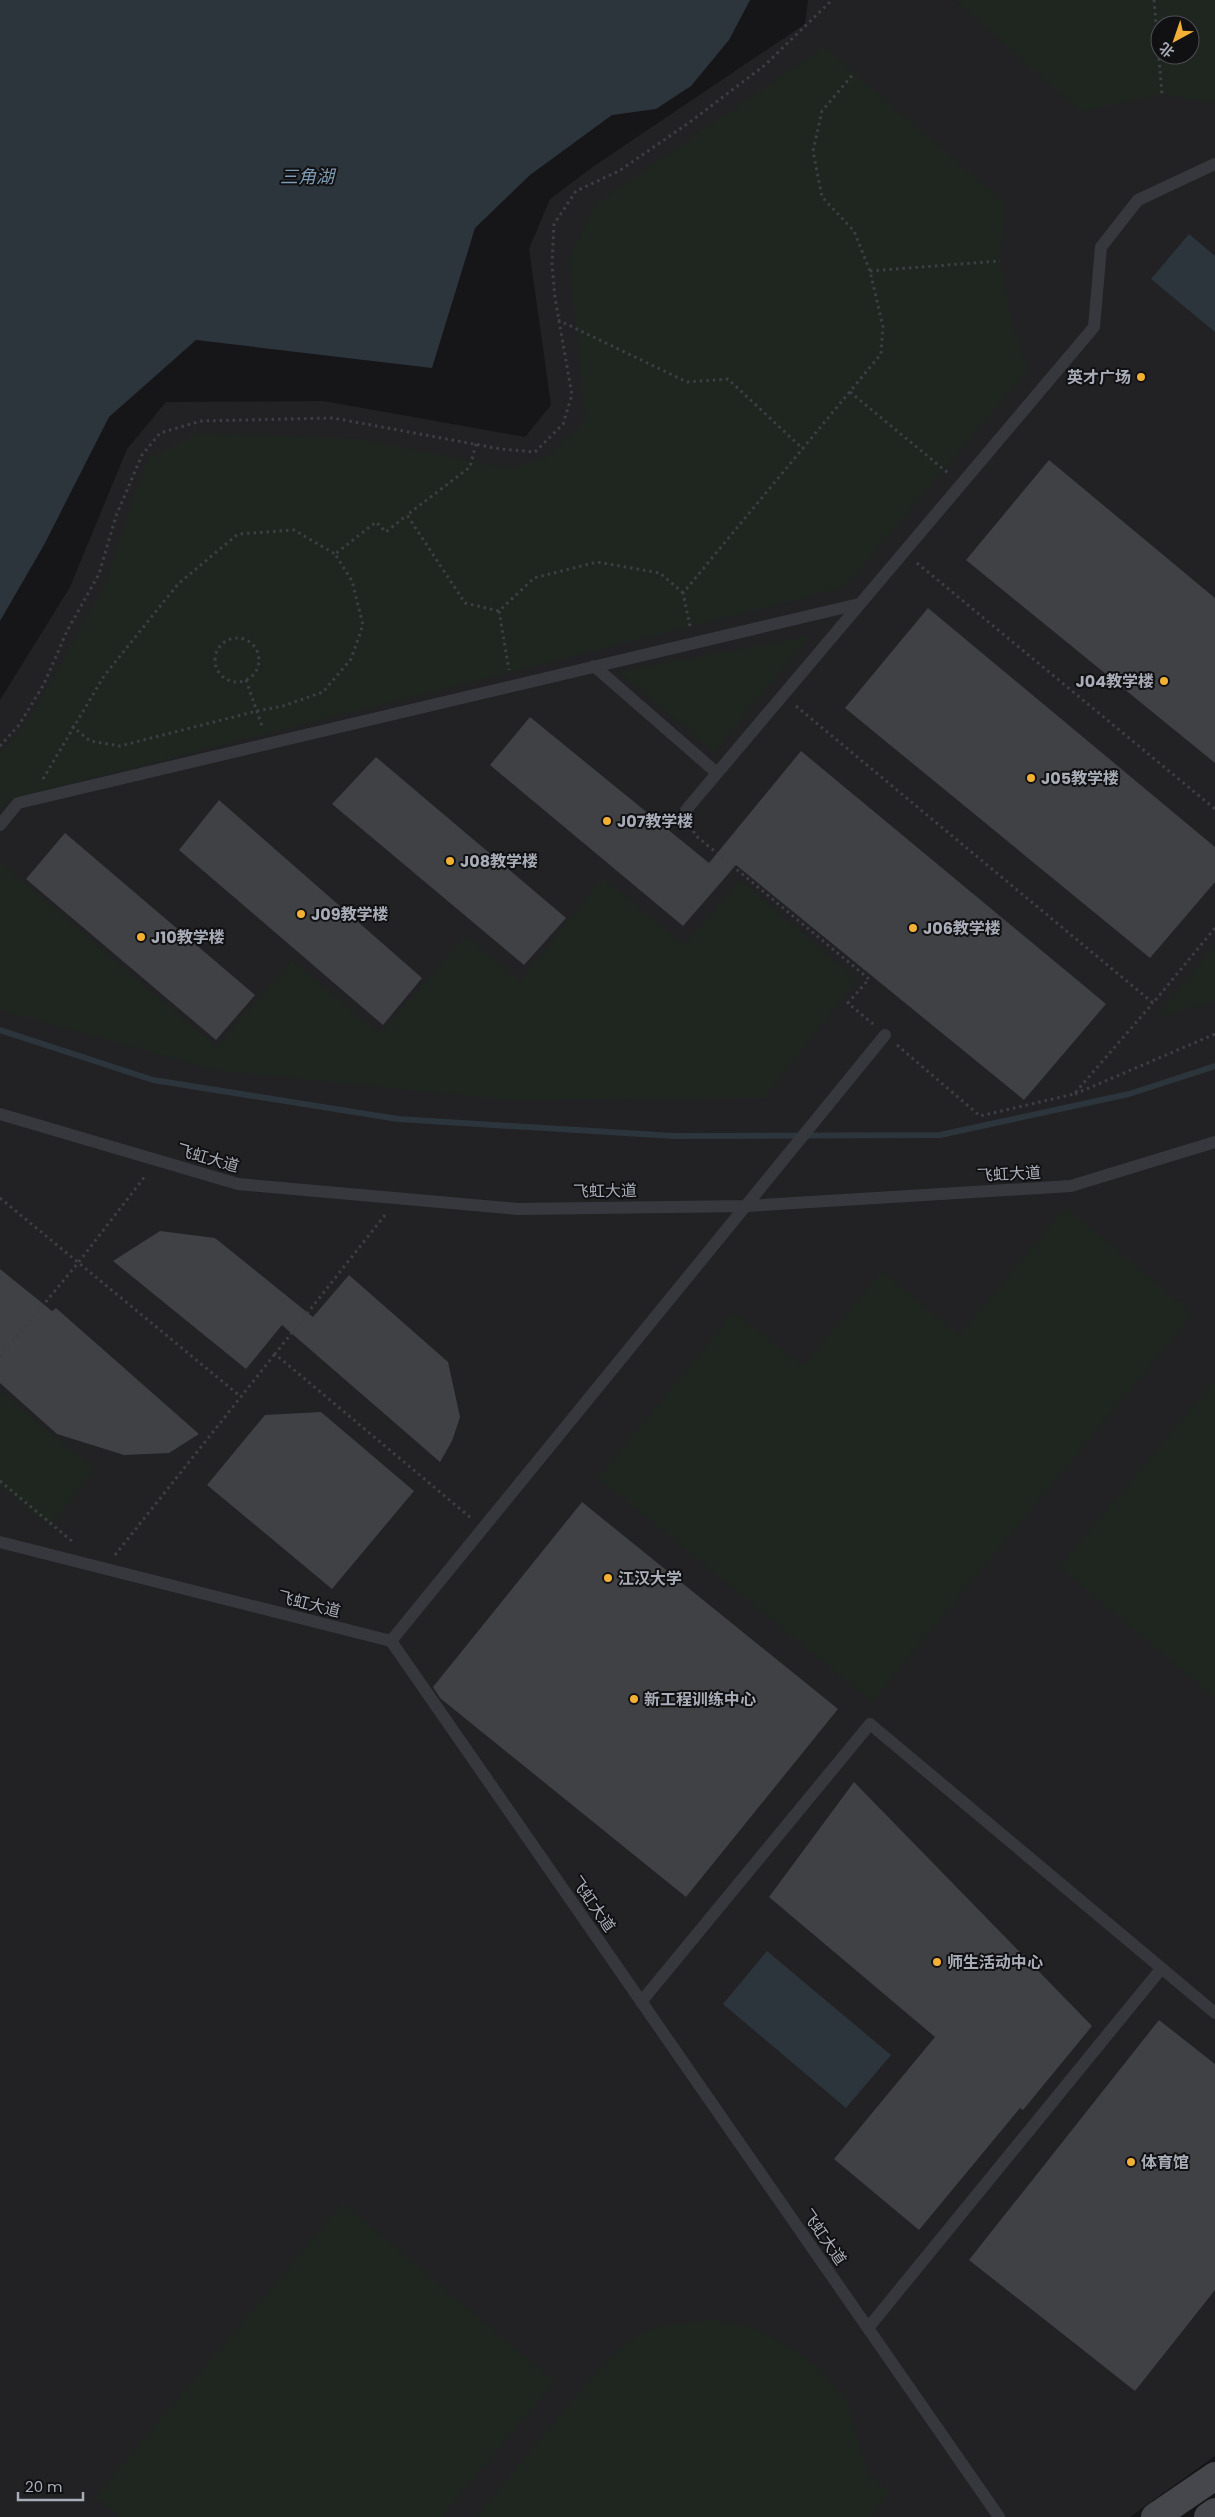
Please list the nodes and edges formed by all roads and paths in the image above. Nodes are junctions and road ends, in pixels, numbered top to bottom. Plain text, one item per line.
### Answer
1 (832, 0) edge
2 (1154, 0) edge
3 (854, 73) dead end
4 (1162, 94) dead end
5 (1215, 164) edge
6 (1000, 261) dead end
7 (870, 271) junction
8 (558, 320) junction
9 (850, 392) junction
10 (476, 444) junction
11 (803, 449) junction
12 (961, 483) junction
13 (408, 515) junction
14 (903, 551) junction
15 (335, 554) junction
16 (683, 593) junction
17 (859, 604) junction
18 (499, 611) junction
19 (694, 643) junction
20 (594, 666) junction
21 (246, 680) junction
22 (512, 686) junction
23 (782, 695) junction
24 (256, 711) junction
25 (72, 726) junction
26 (267, 744) junction
27 (0, 746) edge
28 (717, 773) junction
29 (31, 800) junction
30 (1215, 809) edge
31 (686, 810) joint
32 (0, 825) edge
33 (1215, 929) edge
34 (1153, 1003) junction
35 (885, 1034) junction
36 (1215, 1034) edge
37 (1074, 1094) junction
38 (0, 1114) edge
39 (1215, 1142) edge
40 (158, 1160) junction
41 (0, 1198) edge
42 (399, 1198) junction
43 (747, 1206) junction
44 (78, 1263) junction
45 (275, 1354) junction
46 (0, 1357) edge
47 (240, 1396) junction
48 (0, 1481) edge
49 (484, 1528) junction
50 (0, 1542) edge
51 (74, 1544) dead end
52 (104, 1569) junction
53 (391, 1641) junction
54 (1161, 1969) junction
55 (641, 2002) junction
56 (1215, 2013) edge
57 (868, 2328) junction
58 (1215, 2476) edge
59 (1215, 2512) edge
60 (999, 2517) edge
61 (1155, 2517) edge
62 (1208, 2517) edge

1 - 8 path
2 - 4 path
3 - 7 path
5 - 12 lane
6 - 7 path
7 - 9 path
8 - 10 path
8 - 11 path
9 - 11 path
9 - 12 path
10 - 13 path
10 - 27 path
11 - 16 path
12 - 14 lane
13 - 15 path
13 - 18 path
14 - 17 lane
14 - 30 path
15 - 24 path
15 - 25 path
16 - 18 path
16 - 19 path
17 - 19 lane
17 - 23 lane
18 - 22 path
19 - 20 lane
20 - 22 lane
20 - 28 lane
21 - 21 path
21 - 24 path
22 - 26 lane
23 - 28 lane
23 - 34 path
24 - 25 path
24 - 26 path
25 - 29 path
26 - 29 lane
28 - 31 lane
29 - 32 lane
31 - 35 path
33 - 34 path
34 - 37 path
35 - 37 path
35 - 43 lane
36 - 37 path
38 - 40 lane, 飞虹大道
39 - 43 lane, 飞虹大道
40 - 42 lane, 飞虹大道
40 - 44 path
41 - 44 path
42 - 43 lane, 飞虹大道
42 - 45 path
43 - 49 lane
44 - 46 path
44 - 47 path
45 - 47 path
45 - 49 path
47 - 52 path
48 - 51 path
49 - 53 lane
50 - 52 lane, 飞虹大道
52 - 53 lane, 飞虹大道
53 - 55 lane, 飞虹大道
54 - 55 lane
54 - 56 lane
54 - 57 lane
55 - 57 lane, 飞虹大道
57 - 60 lane, 飞虹大道
58 - 61 main road
59 - 62 main road

